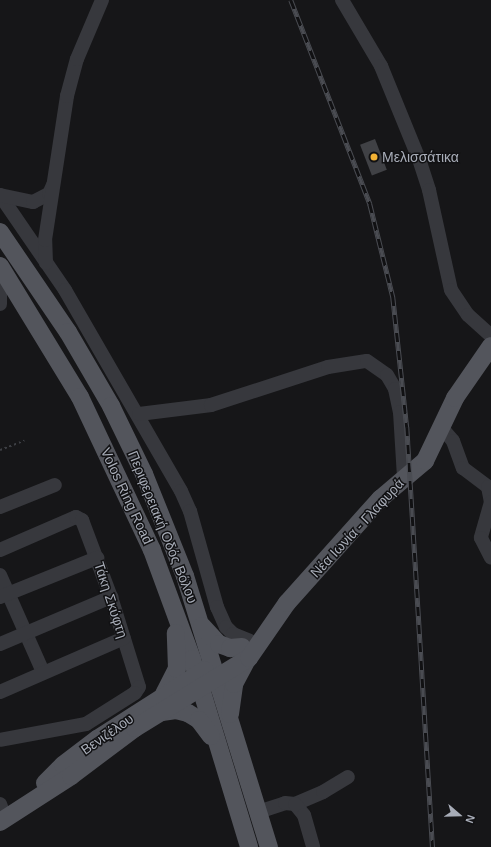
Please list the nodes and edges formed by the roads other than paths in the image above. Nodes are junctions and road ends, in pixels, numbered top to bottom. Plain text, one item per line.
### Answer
1 (102, 0) edge
2 (342, 0) edge
3 (57, 176) junction
4 (0, 195) edge
5 (0, 232) edge
6 (46, 264) junction
7 (0, 266) edge
8 (0, 289) edge
9 (0, 304) edge
10 (491, 336) edge
11 (491, 346) edge
12 (139, 414) junction
13 (441, 427) junction
14 (404, 477) junction
15 (54, 485) dead end
16 (0, 506) edge
17 (0, 550) edge
18 (97, 558) junction
19 (491, 558) edge
20 (0, 575) edge
21 (4, 595) edge
22 (111, 598) junction
23 (171, 599) junction
24 (200, 623) junction
25 (26, 633) junction
26 (124, 638) junction
27 (0, 644) edge
28 (247, 649) junction
29 (43, 672) junction
30 (214, 672) junction
31 (198, 682) junction
32 (0, 692) edge
33 (160, 705) junction
34 (230, 724) junction
35 (0, 740) edge
36 (216, 743) junction
37 (348, 777) dead end
38 (295, 804) junction
39 (258, 812) junction
40 (2, 815) edge
41 (249, 847) edge
42 (268, 847) edge
43 (313, 847) edge

1 - 3 street
2 - 10 street
3 - 4 street
3 - 6 street
4 - 6 street
5 - 24 main road, Περιφερειακή Οδός Βόλου
6 - 12 street
7 - 23 main road, Volos Ring Road
8 - 9 street
11 - 13 main road, Νέα Ιωνία - Γλαφυρά
12 - 14 street
12 - 28 street
13 - 14 main road, Νέα Ιωνία - Γλαφυρά
13 - 19 street
14 - 28 main road, Νέα Ιωνία - Γλαφυρά
15 - 16 street
17 - 18 street, Τάκη Σκύφτη
18 - 21 street
18 - 22 street, Τάκη Σκύφτη
20 - 21 street
21 - 25 street
22 - 25 street
22 - 26 street, Τάκη Σκύφτη
23 - 31 main road, Volos Ring Road
23 - 33 main road
24 - 28 main road
24 - 30 main road, Περιφερειακή Οδός Βόλου
25 - 27 street
25 - 29 street
26 - 29 street
26 - 35 street, Τάκη Σκύφτη
28 - 30 main road, Νέα Ιωνία - Γλαφυρά
28 - 34 main road
29 - 32 street
30 - 31 main road, Νέα Ιωνία - Γλαφυρά
30 - 34 main road, Περιφερειακή Οδός Βόλου
31 - 33 main road, Βενιζέλου
31 - 36 main road, Volos Ring Road
33 - 36 main road
33 - 40 main road, Βενιζέλου
34 - 39 main road, Περιφερειακή Οδός Βόλου
36 - 41 main road
37 - 38 street
38 - 39 street
38 - 43 street
39 - 42 main road, Περιφερειακή Οδός Βόλου

